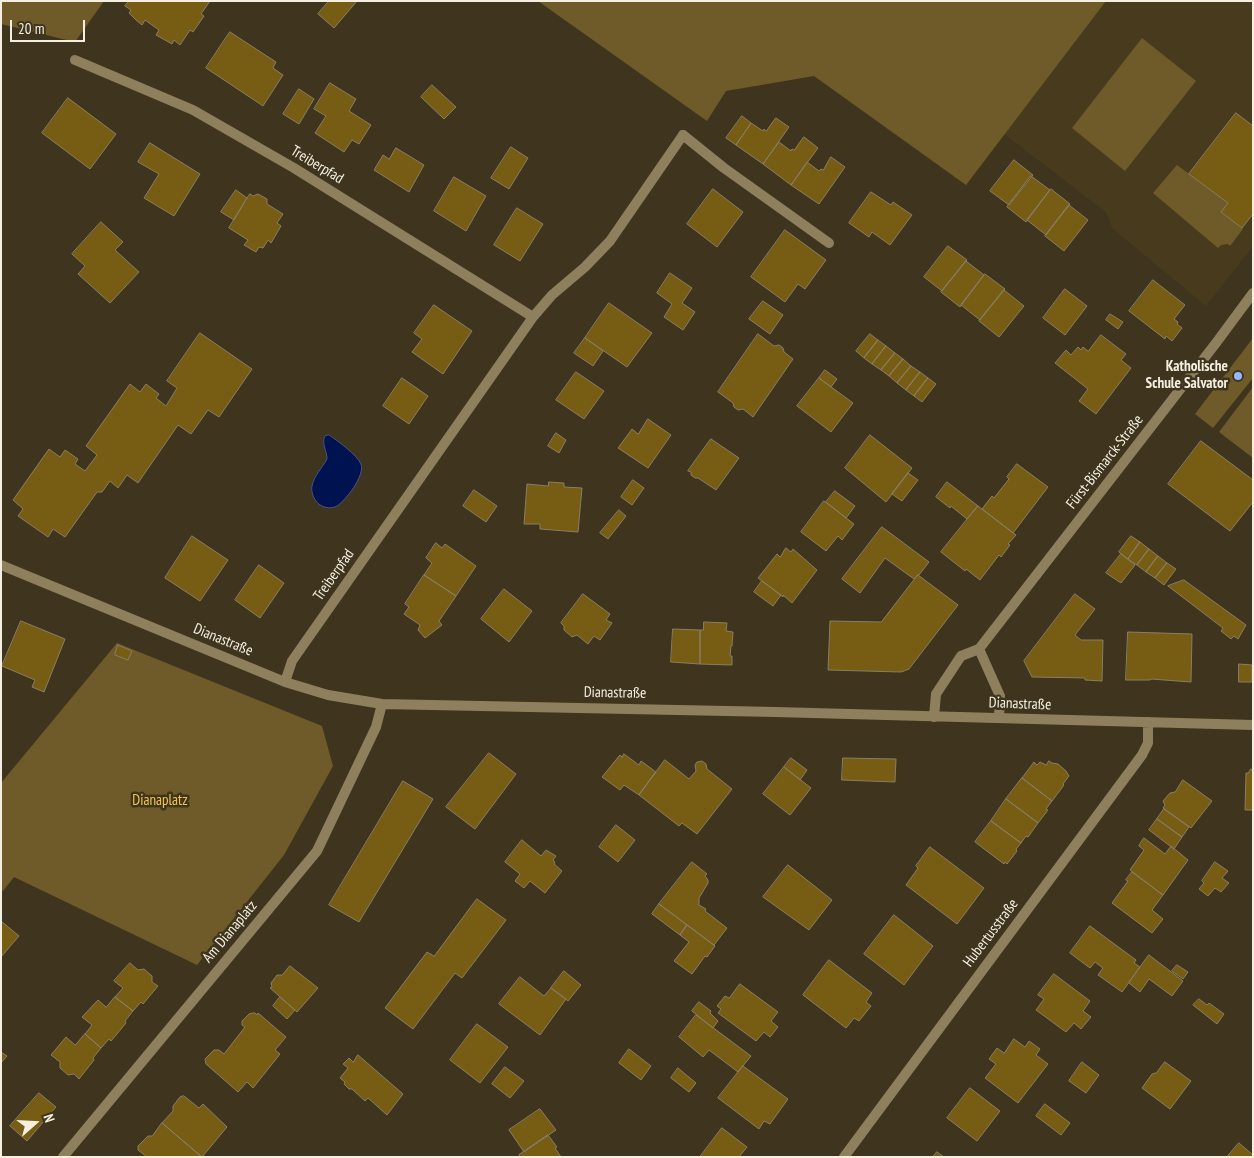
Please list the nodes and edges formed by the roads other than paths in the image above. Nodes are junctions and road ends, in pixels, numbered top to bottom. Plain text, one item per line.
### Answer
1 (74, 60) dead end
2 (829, 243) dead end
3 (1253, 293) edge
4 (533, 317) junction
5 (1, 565) edge
6 (980, 649) junction
7 (285, 682) junction
8 (382, 704) junction
9 (934, 717) junction
10 (999, 718) junction
11 (1148, 722) junction
12 (1253, 726) edge
13 (63, 1157) edge
14 (844, 1157) edge

1 - 4 street, Treiberpfad
2 - 4 street, Treiberpfad
3 - 6 street, Fürst-Bismarck-Straße
4 - 7 street, Treiberpfad
5 - 7 street, Dianastraße
6 - 9 street, Fürst-Bismarck-Straße
6 - 10 street
7 - 8 street, Dianastraße
8 - 9 street, Dianastraße
8 - 13 street, Am Dianaplatz
9 - 10 street, Dianastraße
10 - 11 street, Dianastraße
11 - 12 street, Dianastraße
11 - 14 street, Hubertusstraße

